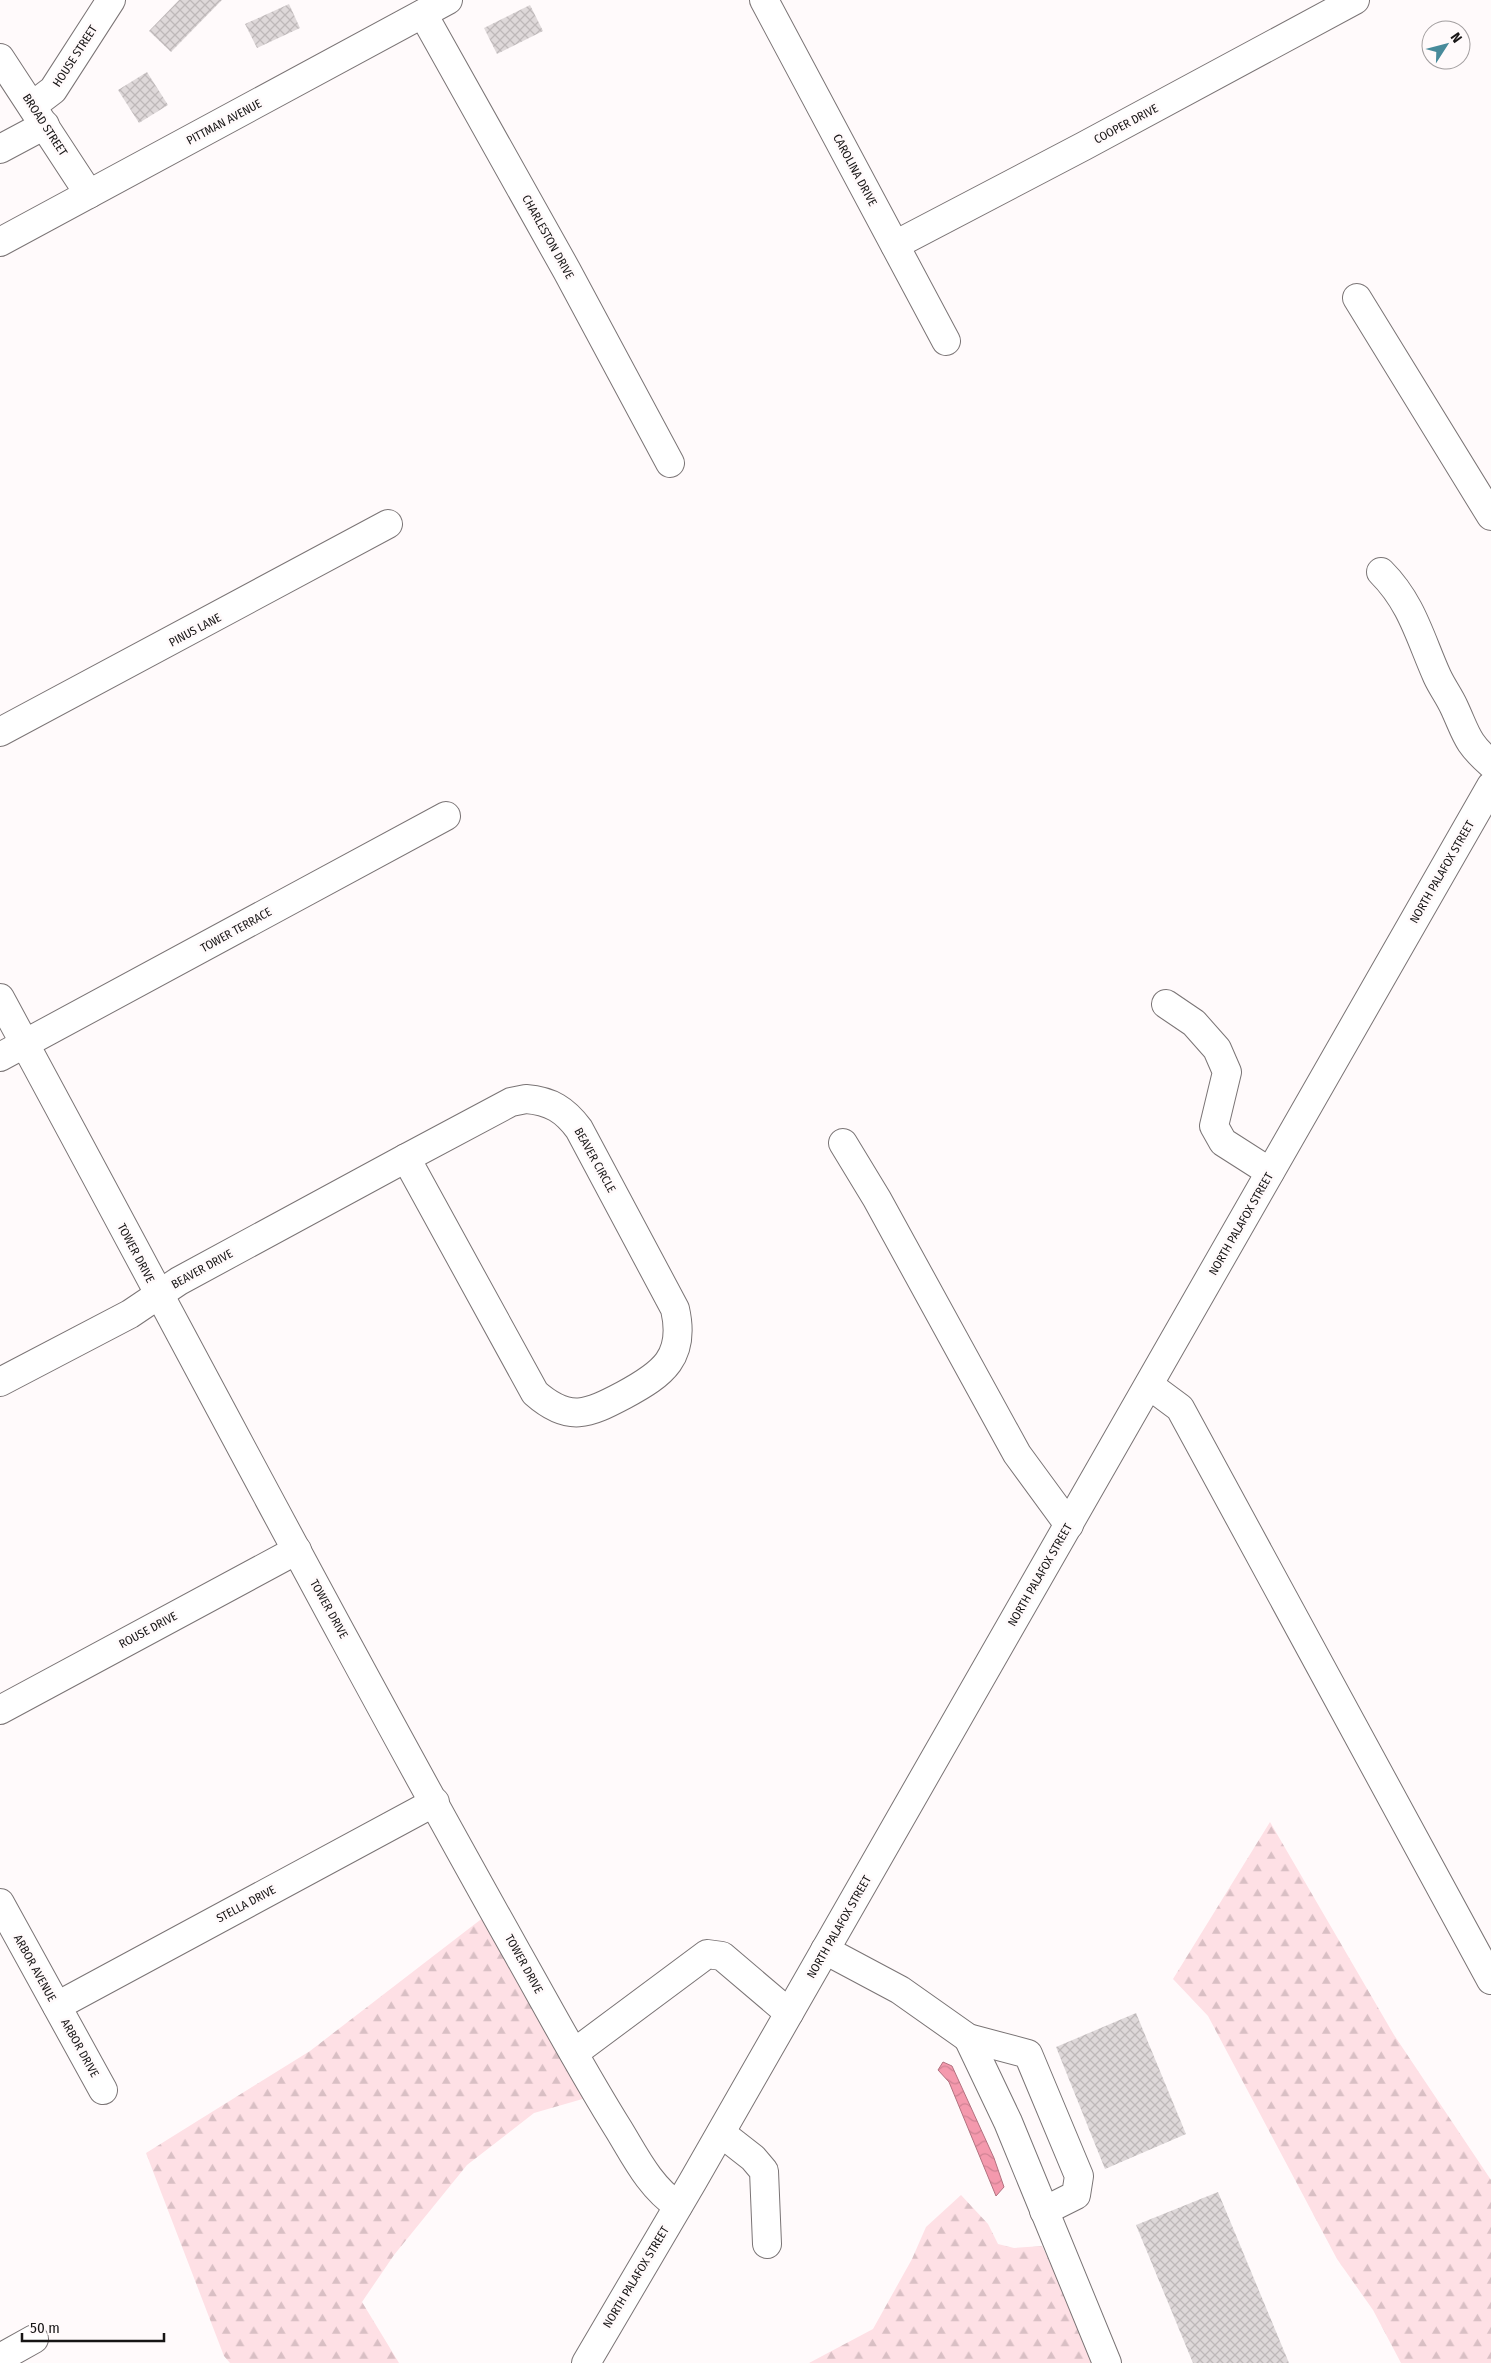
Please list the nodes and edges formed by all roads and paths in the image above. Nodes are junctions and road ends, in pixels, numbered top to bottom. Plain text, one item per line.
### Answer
1 (111, 0) edge
2 (448, 0) edge
3 (764, 0) edge
4 (1355, 0) edge
5 (423, 14) junction
6 (1, 63) edge
7 (38, 116) junction
8 (0, 149) edge
9 (89, 194) junction
10 (0, 242) edge
11 (895, 245) junction
12 (1357, 298) dead end
13 (946, 340) dead end
14 (670, 463) dead end
15 (1491, 516) edge
16 (388, 524) dead end
17 (1381, 572) dead end
18 (0, 732) edge
19 (1491, 764) edge
20 (1491, 786) edge
21 (446, 816) dead end
22 (0, 998) edge
23 (1166, 1004) dead end
24 (25, 1044) junction
25 (0, 1057) edge
26 (843, 1143) dead end
27 (406, 1158) junction
28 (1270, 1172) junction
29 (158, 1295) junction
30 (0, 1382) edge
31 (1148, 1385) junction
32 (1069, 1525) junction
33 (297, 1550) junction
34 (0, 1710) edge
35 (435, 1802) junction
36 (0, 1903) edge
37 (825, 1950) junction
38 (1491, 1980) edge
39 (57, 2006) junction
40 (790, 2013) junction
41 (968, 2038) junction
42 (574, 2053) junction
43 (103, 2090) dead end
44 (721, 2134) junction
45 (678, 2206) junction
46 (1044, 2211) junction
47 (767, 2244) dead end
48 (34, 2339) dead end
49 (0, 2358) edge
50 (586, 2363) edge
51 (1107, 2363) edge

1 - 7 street, HOUSE STREET
2 - 5 street, PITTMAN AVENUE
3 - 11 street, CAROLINA DRIVE
4 - 11 street, COOPER DRIVE
5 - 9 street, PITTMAN AVENUE
5 - 14 street, CHARLESTON DRIVE
6 - 7 street, BROAD STREET
7 - 8 street, HOUSE STREET
7 - 9 street, BROAD STREET
9 - 10 street, PITTMAN AVENUE
11 - 13 street, CAROLINA DRIVE
12 - 15 street
16 - 18 street, PINUS LANE
17 - 19 street
20 - 28 street, NORTH PALAFOX STREET
21 - 24 street, TOWER TERRACE
22 - 24 street, TOWER DRIVE
23 - 28 street
24 - 25 street, TOWER TERRACE
24 - 29 street, TOWER DRIVE
26 - 32 street
27 - 27 street, BEAVER CIRCLE
27 - 29 street, BEAVER DRIVE
28 - 31 street, NORTH PALAFOX STREET
29 - 30 street, BEAVER DRIVE
29 - 33 street, TOWER DRIVE
31 - 32 street, NORTH PALAFOX STREET
31 - 38 street
32 - 37 street, NORTH PALAFOX STREET
33 - 34 street, ROUSE DRIVE
33 - 35 street, TOWER DRIVE
35 - 39 street, STELLA DRIVE
35 - 42 street, TOWER DRIVE
36 - 39 street, ARBOR AVENUE
37 - 40 street, NORTH PALAFOX STREET
37 - 41 street
39 - 43 street, ARBOR DRIVE
40 - 42 street
40 - 44 street, NORTH PALAFOX STREET
41 - 46 street
41 - 46 street
42 - 45 street, TOWER DRIVE
44 - 45 street, NORTH PALAFOX STREET
44 - 47 street
45 - 50 street, NORTH PALAFOX STREET
46 - 51 street
48 - 49 street

